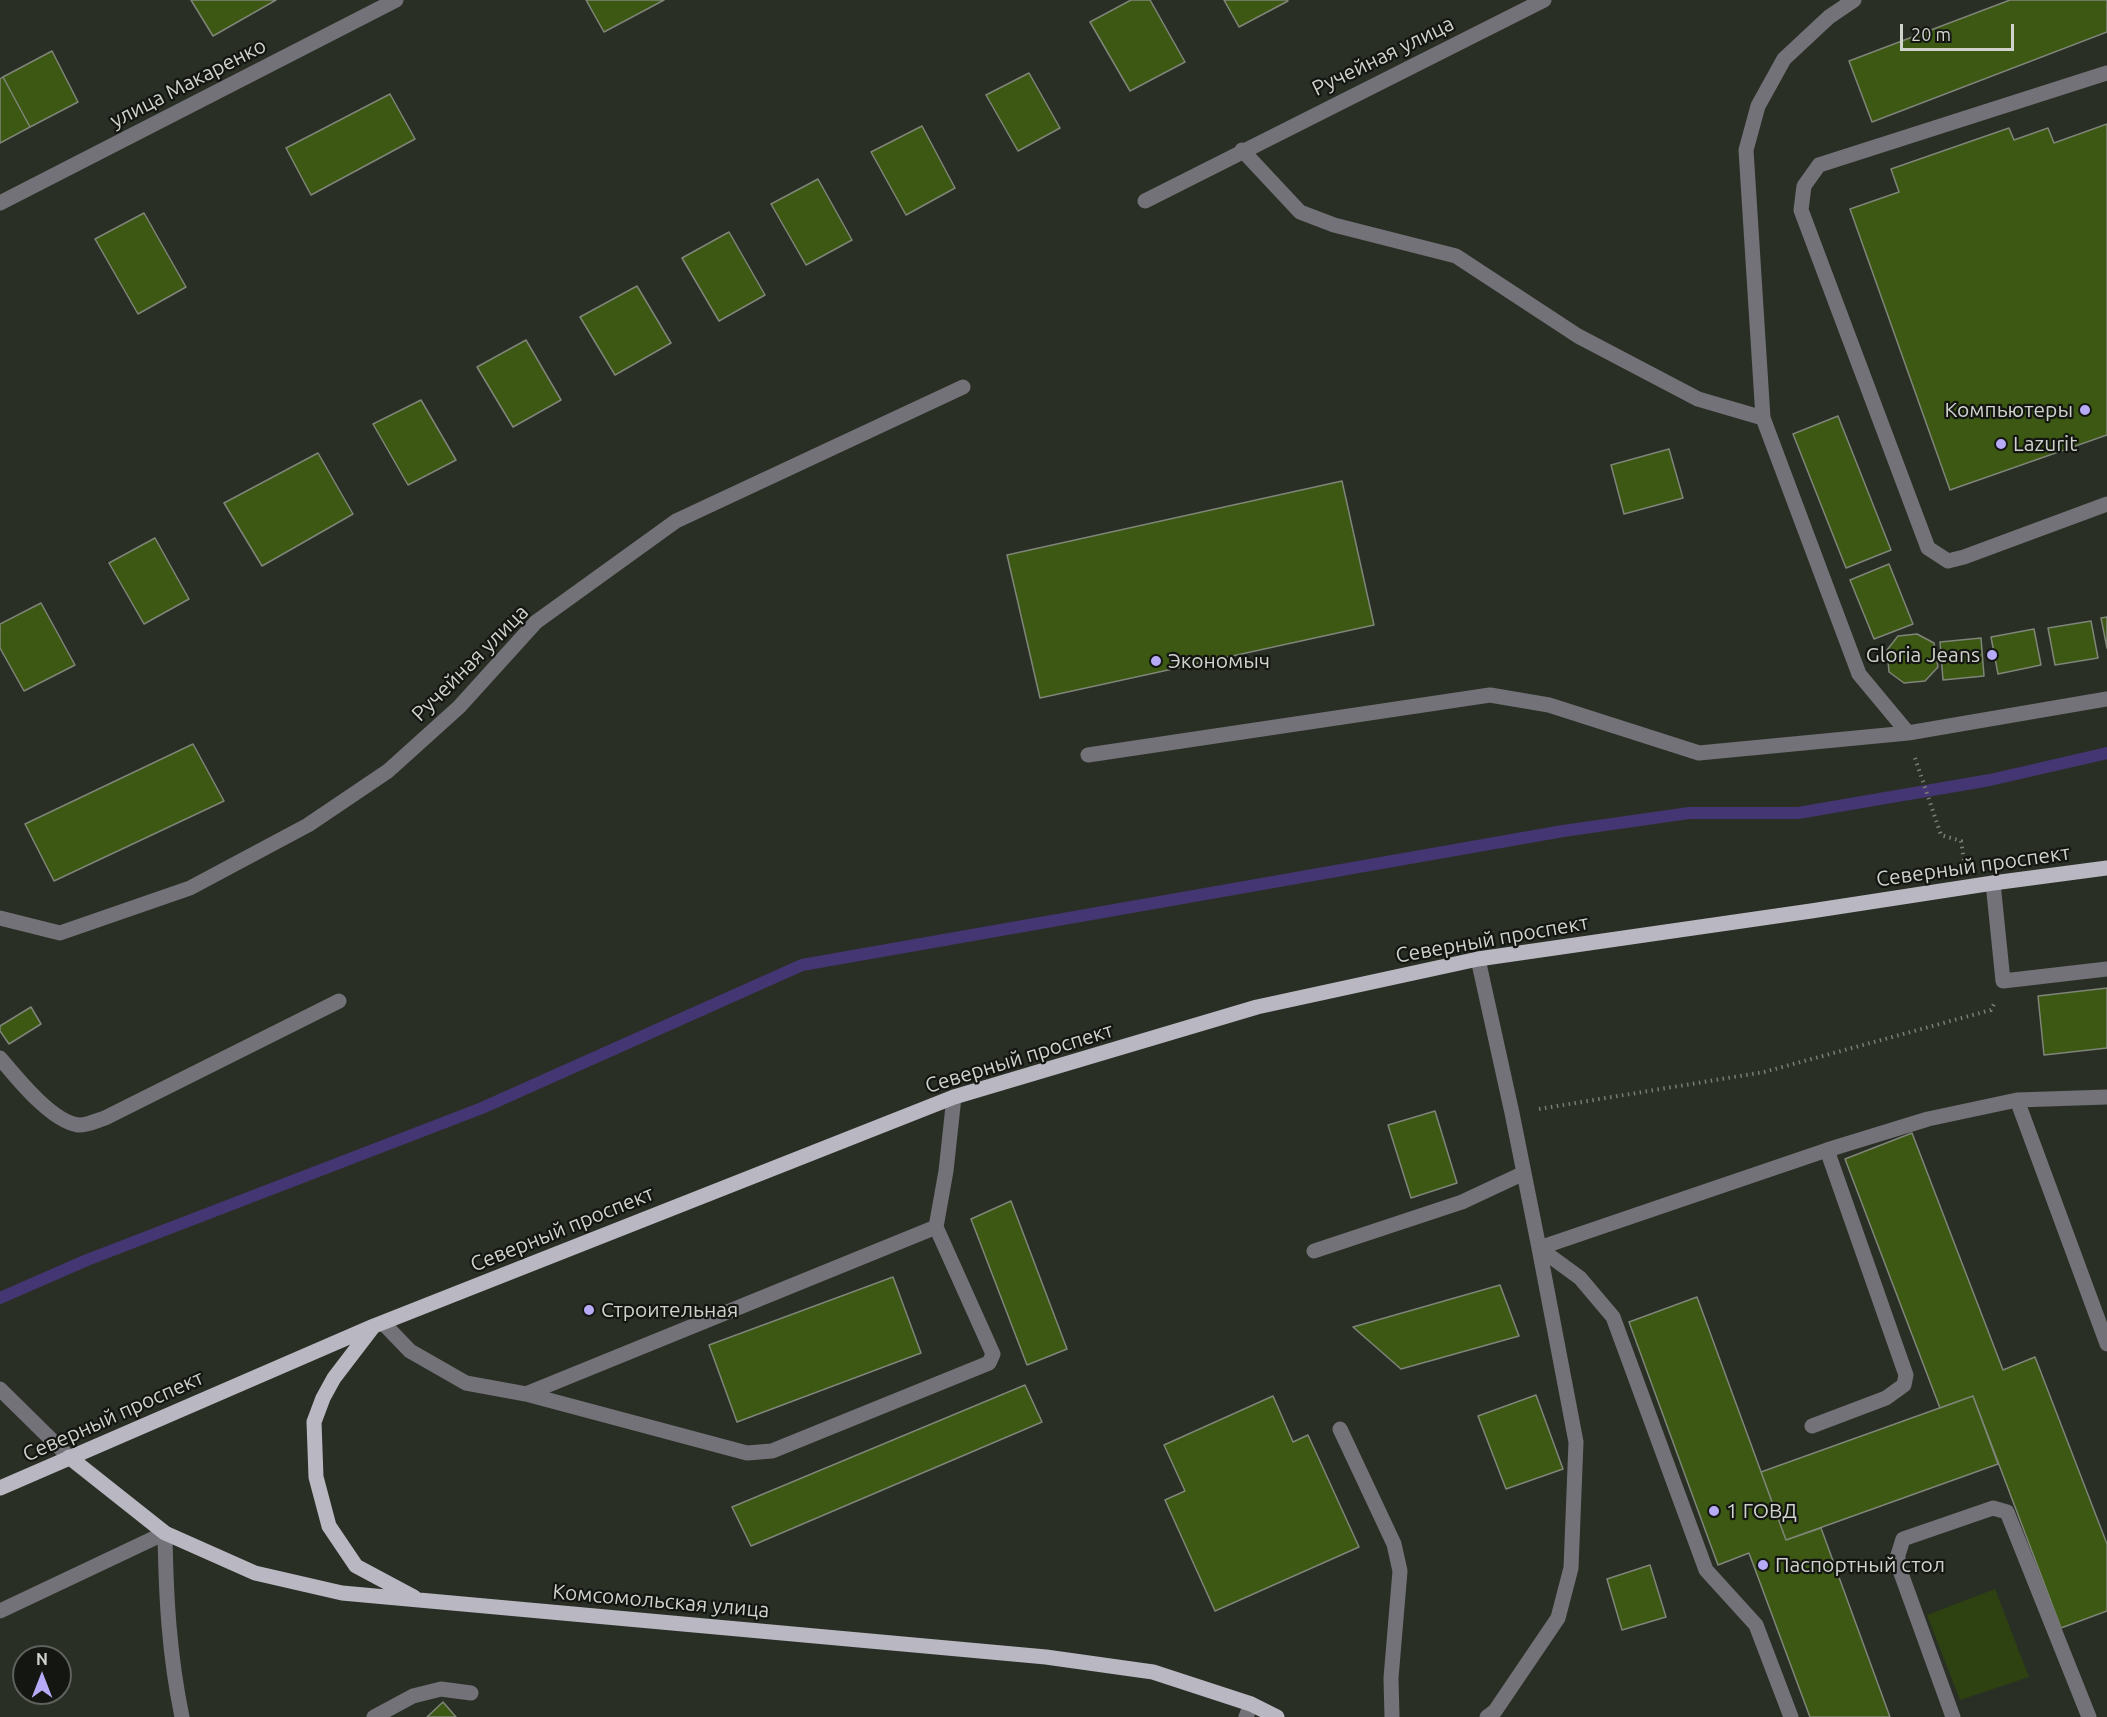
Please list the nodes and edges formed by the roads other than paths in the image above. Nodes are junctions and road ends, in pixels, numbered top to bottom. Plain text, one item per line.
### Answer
1 (396, 0) edge
2 (1544, 0) edge
3 (1854, 0) edge
4 (2107, 73) edge
5 (1242, 150) junction
6 (1145, 201) dead end
7 (0, 203) edge
8 (963, 387) dead end
9 (1763, 418) junction
10 (2107, 504) edge
11 (2107, 699) edge
12 (1908, 733) junction
13 (1088, 755) dead end
14 (2107, 868) edge
15 (1993, 883) junction
16 (0, 918) edge
17 (1478, 959) junction
18 (2107, 969) edge
19 (339, 1001) dead end
20 (0, 1058) edge
21 (2107, 1096) edge
22 (954, 1097) junction
23 (2017, 1100) junction
24 (1827, 1150) junction
25 (1524, 1173) junction
26 (936, 1227) junction
27 (1539, 1248) junction
28 (1314, 1251) dead end
29 (378, 1325) junction
30 (2107, 1344) edge
31 (0, 1389) edge
32 (526, 1394) junction
33 (1812, 1426) dead end
34 (1340, 1429) dead end
35 (69, 1457) junction
36 (0, 1488) edge
37 (165, 1533) junction
38 (419, 1600) junction
39 (0, 1611) edge
40 (471, 1693) dead end
41 (1249, 1711) edge
42 (182, 1717) edge
43 (374, 1717) edge
44 (1277, 1717) edge
45 (1392, 1717) edge
46 (1487, 1717) edge
47 (1791, 1717) edge
48 (1953, 1717) edge
49 (2089, 1717) edge

1 - 7 street, улица Макаренко
2 - 5 street, Ручейная улица
3 - 9 street
4 - 10 street
5 - 6 street, Ручейная улица
5 - 9 street
8 - 16 street, Ручейная улица
9 - 12 street
11 - 12 street
12 - 13 street
14 - 15 main road, Северный проспект
15 - 17 main road, Северный проспект
15 - 18 street
17 - 22 main road, Северный проспект
17 - 25 street
19 - 20 street
21 - 23 street
22 - 26 street
22 - 29 main road, Северный проспект
23 - 24 street
23 - 30 street
24 - 27 street
24 - 33 street
25 - 27 street
25 - 28 street
26 - 32 street
26 - 32 street
27 - 46 street
27 - 47 street
29 - 32 street
29 - 35 main road, Северный проспект
29 - 38 main road
31 - 35 street
34 - 45 street
35 - 36 main road, Северный проспект
35 - 37 main road, Комсомольская улица
37 - 38 main road, Комсомольская улица
37 - 39 street
37 - 42 street
38 - 41 main road, Комсомольская улица
40 - 43 street
41 - 44 main road, Комсомольская улица
48 - 49 street

